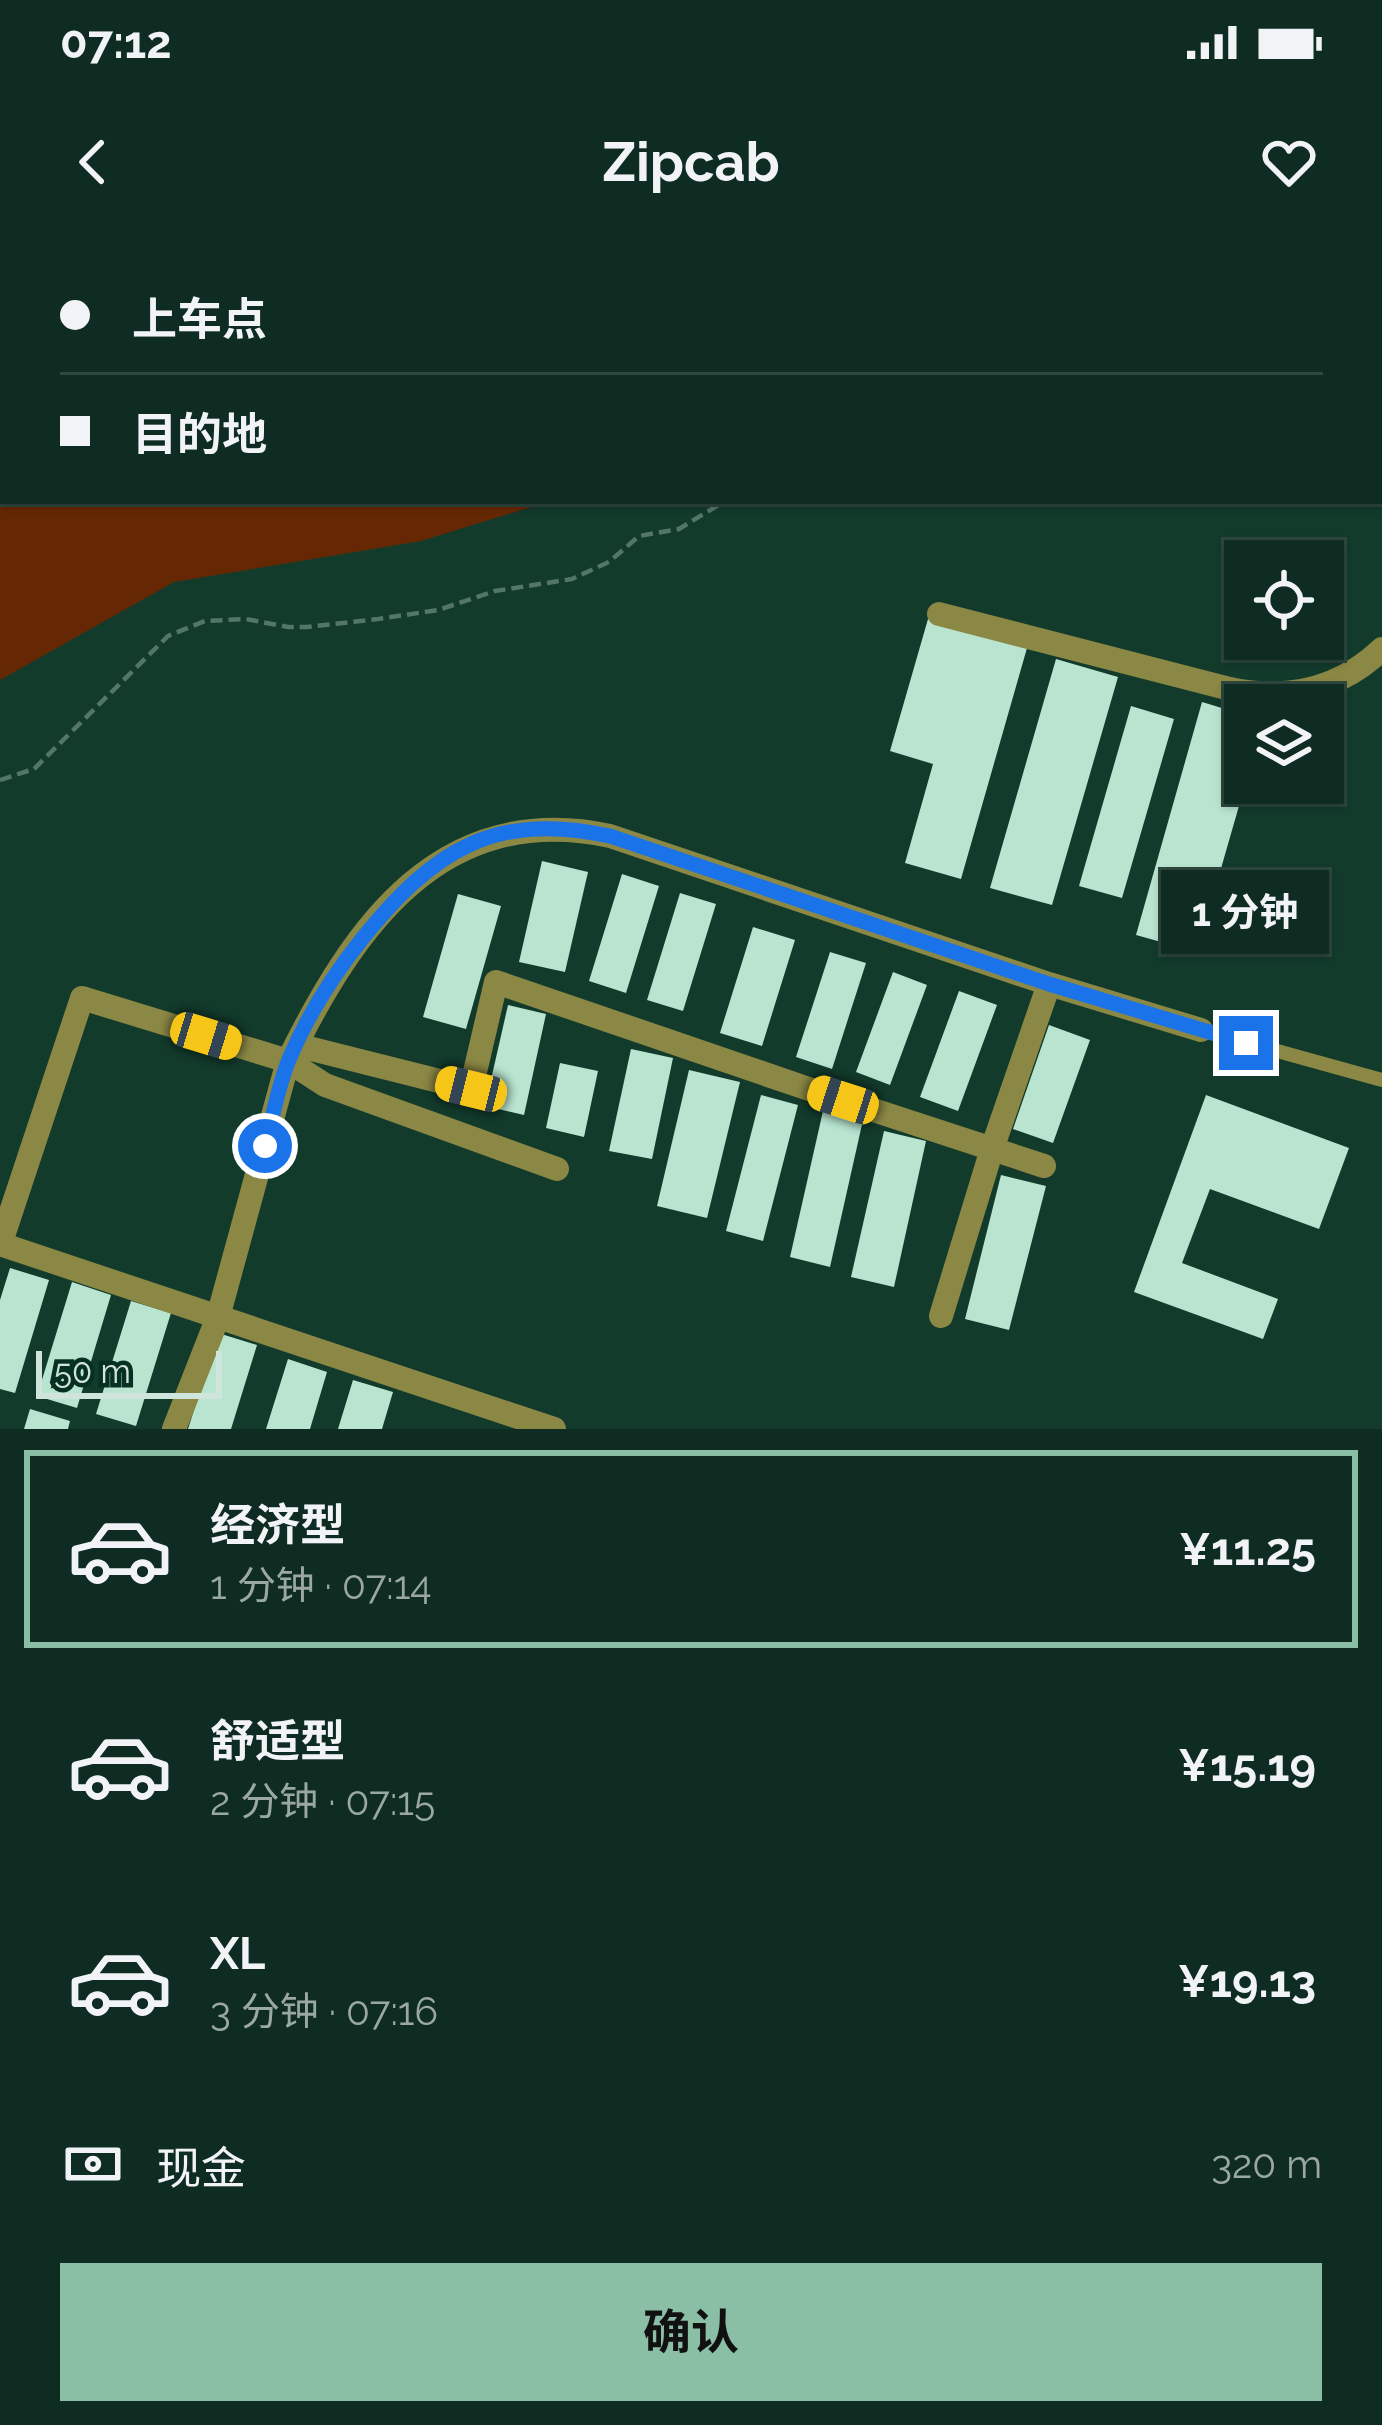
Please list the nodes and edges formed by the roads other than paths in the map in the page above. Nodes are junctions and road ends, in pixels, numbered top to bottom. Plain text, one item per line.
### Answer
1 (939, 614) dead end
2 (1382, 649) edge
3 (1049, 984) junction
4 (1201, 1030) joint
5 (292, 1053) junction
6 (1382, 1080) edge
7 (992, 1149) junction
8 (1045, 1166) dead end
9 (557, 1169) dead end
10 (0, 1244) edge
11 (941, 1316) dead end
12 (218, 1317) junction
13 (174, 1429) edge
14 (554, 1429) edge

1 - 2 street
3 - 4 street
3 - 5 street
3 - 7 street
4 - 6 lane
5 - 7 street
5 - 9 street
5 - 10 street
5 - 12 street
7 - 8 street
7 - 11 street
10 - 12 street
12 - 13 street
12 - 14 street

